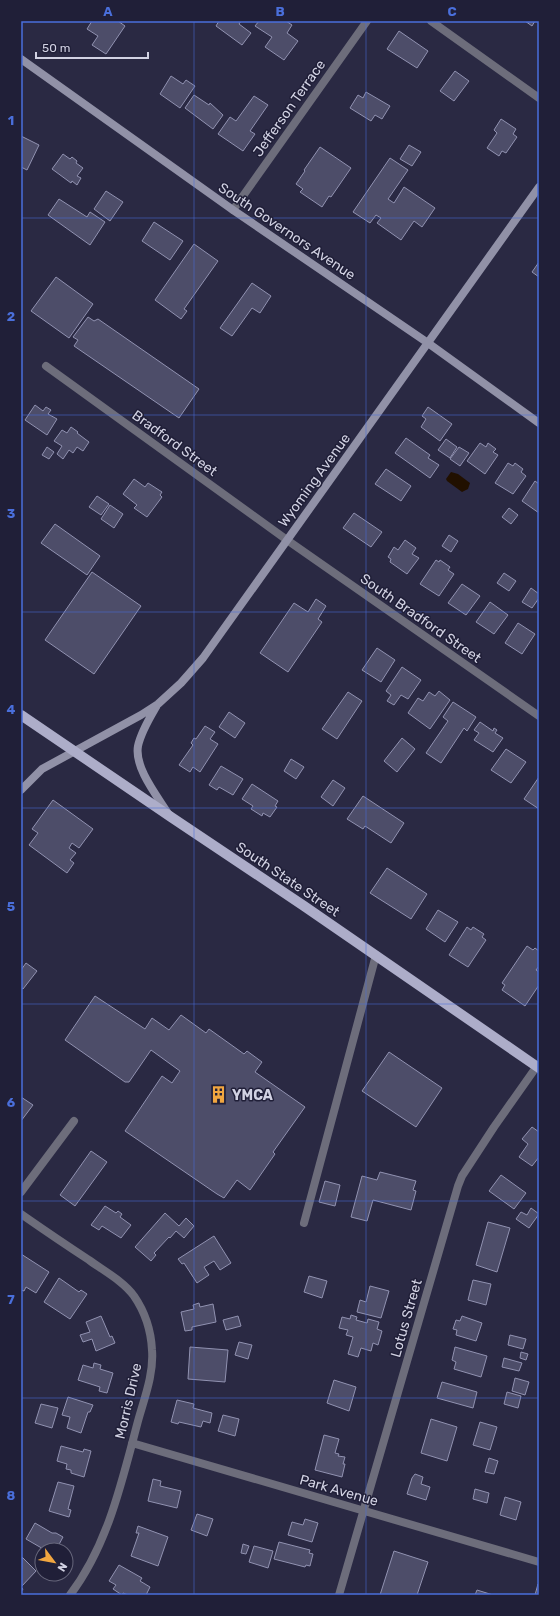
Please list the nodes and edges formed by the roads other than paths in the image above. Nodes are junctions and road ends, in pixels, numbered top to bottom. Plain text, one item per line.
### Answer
1 (367, 21) edge
2 (431, 21) edge
3 (21, 59) edge
4 (539, 98) edge
5 (539, 187) edge
6 (232, 210) junction
7 (428, 343) junction
8 (46, 366) dead end
9 (539, 423) edge
10 (287, 540) junction
11 (158, 704) junction
12 (21, 715) edge
13 (539, 716) edge
14 (75, 752) junction
15 (21, 790) edge
16 (171, 817) junction
17 (376, 956) junction
18 (538, 1067) edge
19 (74, 1121) dead end
20 (21, 1192) edge
21 (21, 1214) edge
22 (304, 1223) dead end
23 (132, 1443) junction
24 (364, 1510) junction
25 (539, 1562) edge
26 (70, 1595) edge
27 (339, 1595) edge

1 - 6 street, Jefferson Terrace
2 - 4 street
3 - 6 street, South Governors Avenue
5 - 7 street, Wyoming Avenue
6 - 7 street, South Governors Avenue
7 - 9 street, South Governors Avenue
7 - 10 street, Wyoming Avenue
8 - 10 street, Bradford Street
10 - 11 street, Wyoming Avenue
10 - 13 street, South Bradford Street
11 - 14 street, Wyoming Avenue
11 - 16 street
12 - 14 main road, South State Street
14 - 15 street, Wyoming Avenue
14 - 16 main road, South State Street
16 - 17 main road, South State Street
17 - 18 main road, South State Street
17 - 22 street
18 - 24 street, Lotus Street
19 - 20 street
21 - 23 street, Morris Drive
23 - 24 street, Park Avenue
23 - 26 street, Morris Drive
24 - 25 street, Park Avenue
24 - 27 street, Lotus Street

